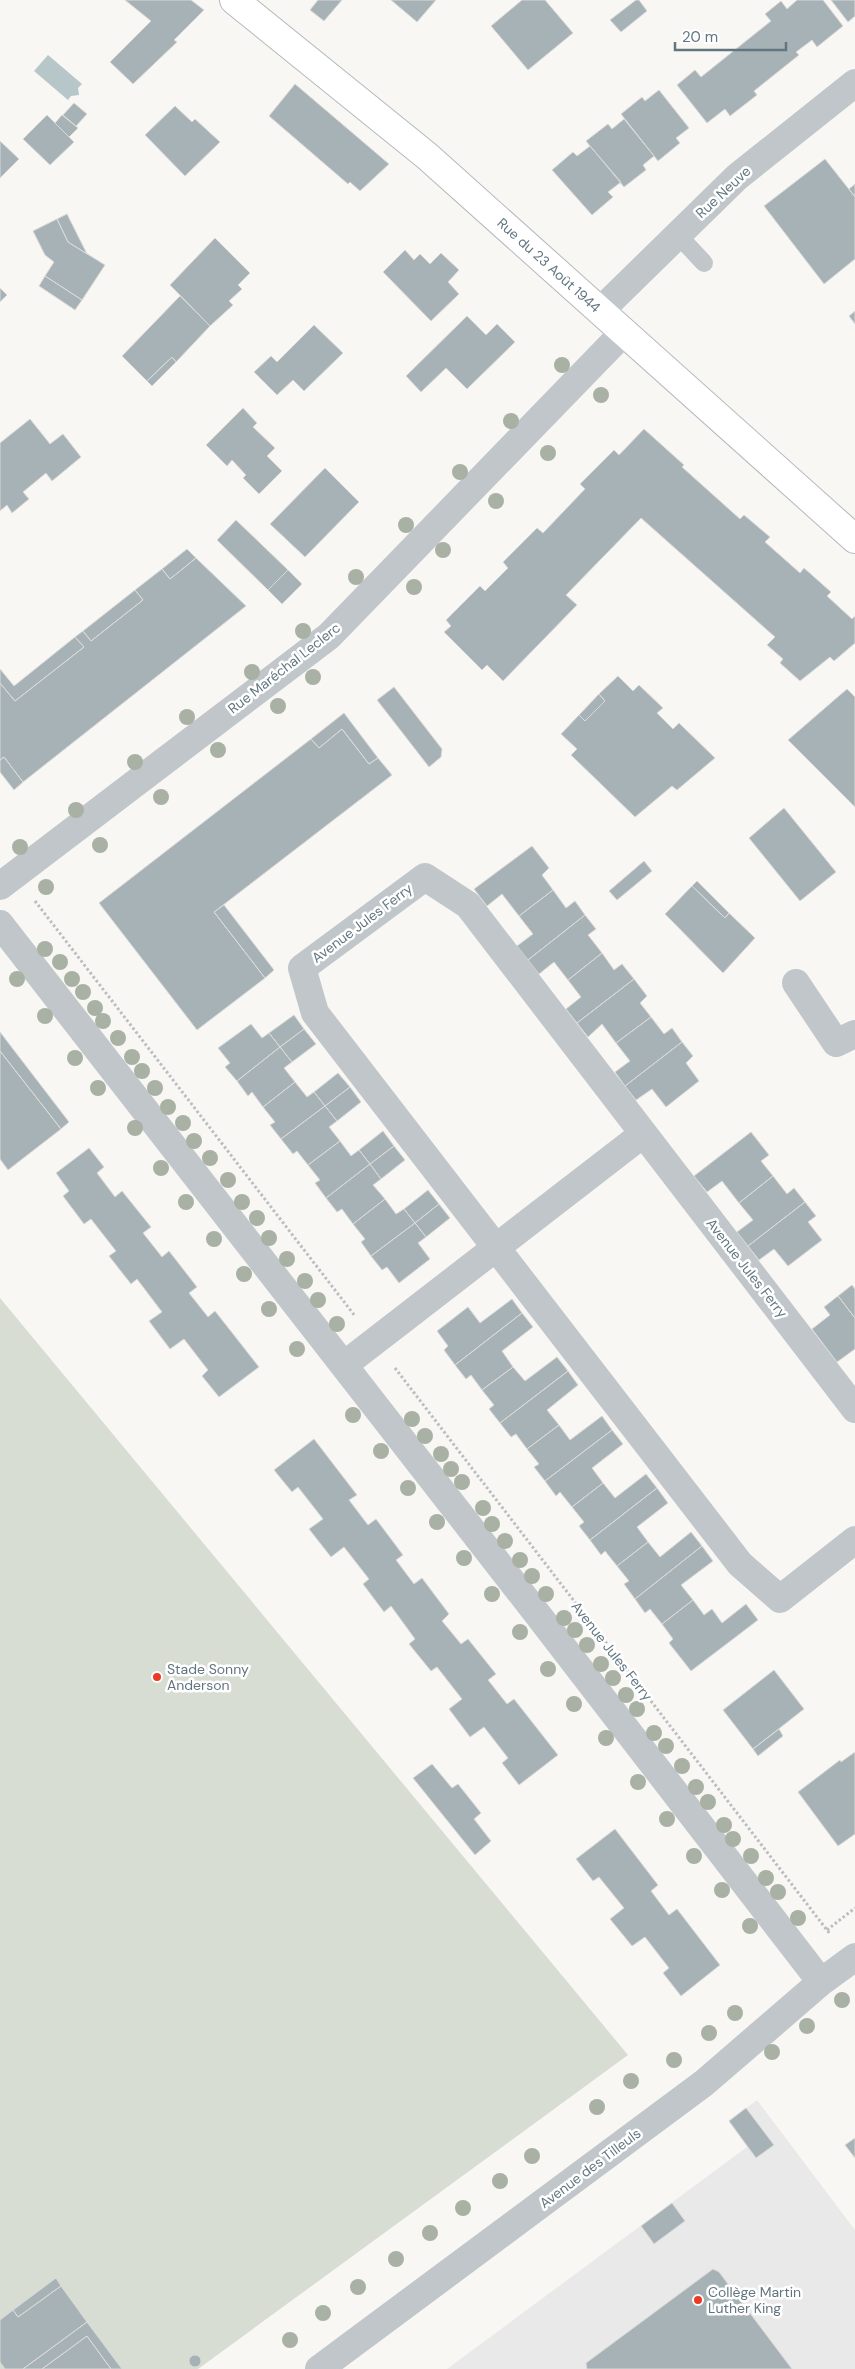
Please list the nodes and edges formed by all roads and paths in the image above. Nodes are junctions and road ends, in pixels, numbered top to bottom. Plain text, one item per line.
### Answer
1 (234, 0) edge
2 (855, 83) edge
3 (678, 235) junction
4 (704, 263) dead end
5 (600, 311) junction
6 (624, 332) junction
7 (855, 539) edge
8 (7, 881) edge
9 (0, 924) edge
10 (796, 983) dead end
11 (855, 1034) edge
12 (643, 1134) junction
13 (496, 1248) junction
14 (375, 1341) junction
15 (344, 1365) junction
16 (853, 1404) edge
17 (855, 1540) edge
18 (855, 1908) edge
19 (827, 1930) junction
20 (853, 1959) edge
21 (821, 1982) junction
22 (319, 2369) edge

1 - 5 main road, Rue du 23 Août 1944
2 - 3 street, Rue Neuve
3 - 4 lane
3 - 5 street, Rue Neuve
5 - 6 main road, Rue du 23 Août 1944
6 - 7 main road, Rue du 23 Août 1944
6 - 8 street, Rue Maréchal Leclerc
8 - 14 path, Avenue Jules Ferry
9 - 15 street
10 - 11 street
12 - 13 street
12 - 13 street, Avenue Jules Ferry
12 - 16 street, Avenue Jules Ferry
13 - 14 street
13 - 17 street, Avenue Jules Ferry
14 - 15 street
14 - 19 path, Avenue Jules Ferry
15 - 21 street
18 - 19 path
19 - 20 path, Avenue Jules Ferry
20 - 21 street, Avenue des Tilleuls
21 - 22 street, Avenue des Tilleuls

